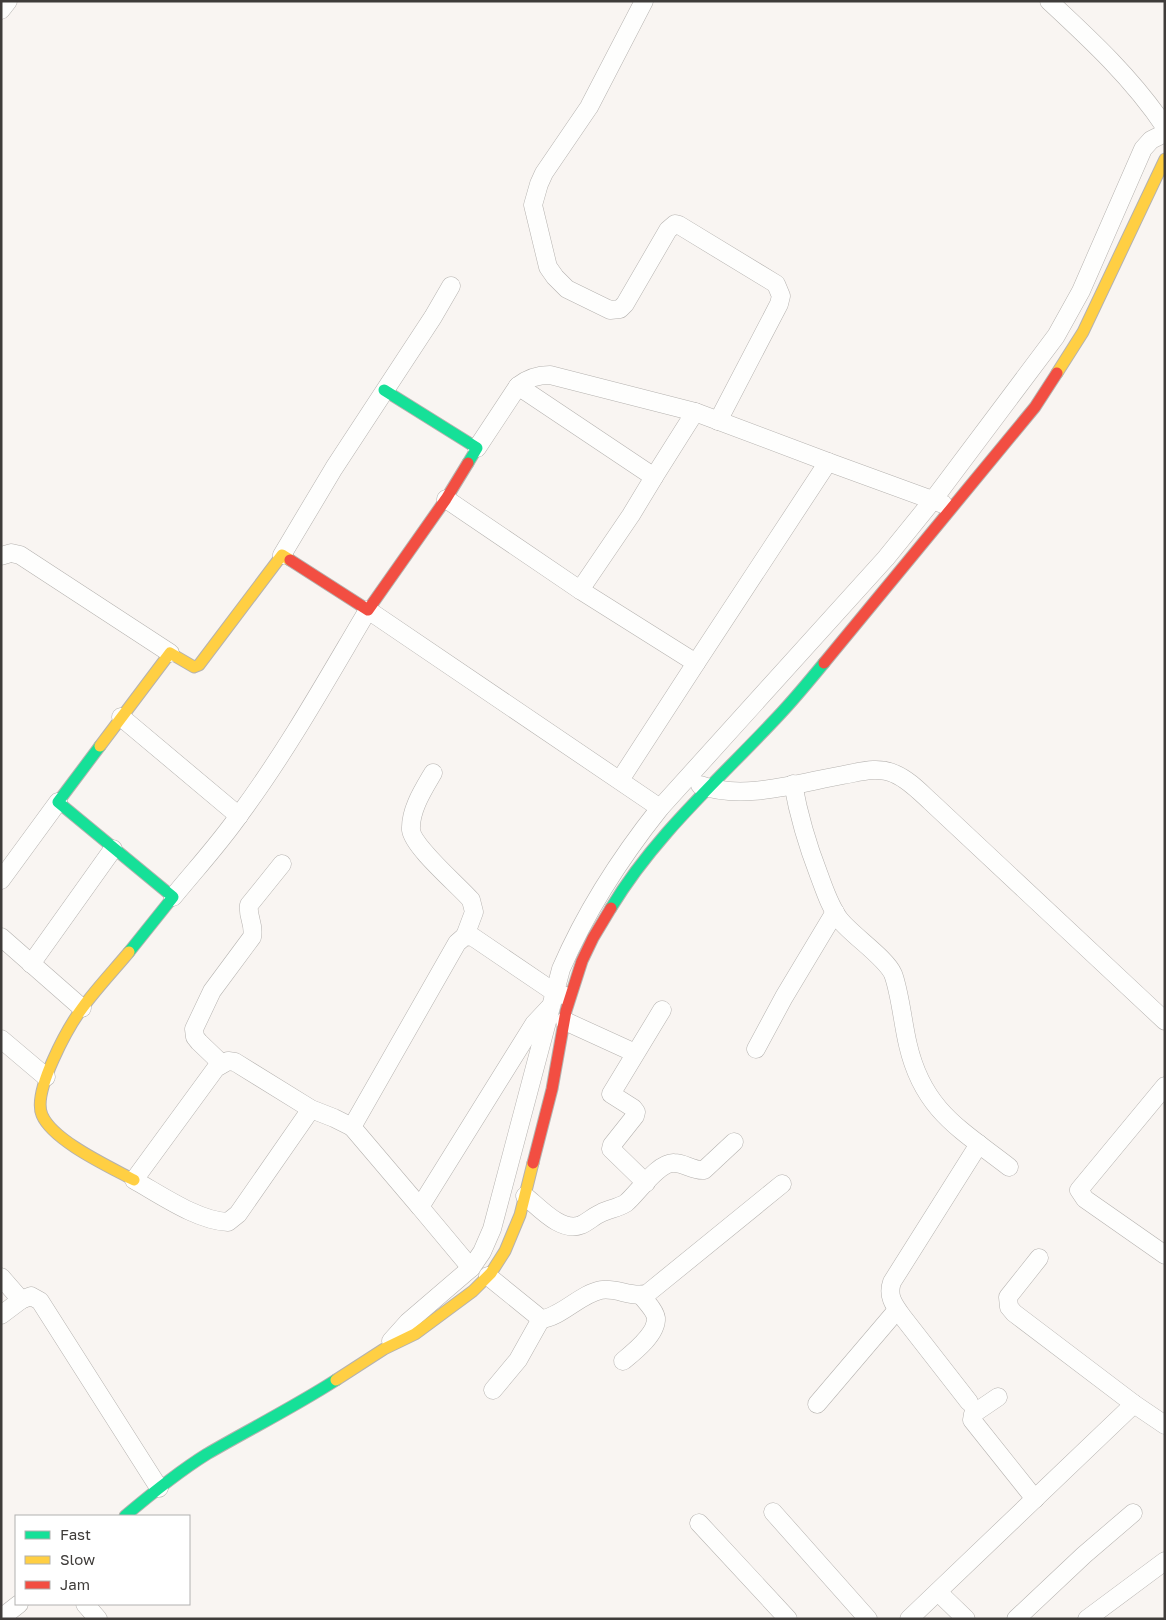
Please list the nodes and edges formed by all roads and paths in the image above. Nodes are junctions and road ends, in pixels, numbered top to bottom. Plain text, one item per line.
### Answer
1 (8, 1) edge
2 (644, 1) edge
3 (1049, 1) edge
4 (1, 10) edge
5 (1165, 127) edge
6 (1165, 133) edge
7 (1165, 159) edge
8 (450, 286) dead end
9 (518, 386) junction
10 (384, 390) junction
11 (724, 410) junction
12 (695, 412) junction
13 (476, 448) junction
14 (828, 462) junction
15 (654, 477) junction
16 (446, 499) junction
17 (933, 500) junction
18 (953, 508) junction
19 (282, 555) junction
20 (1, 556) edge
21 (580, 590) junction
22 (368, 610) junction
23 (170, 653) junction
24 (696, 663) junction
25 (791, 663) junction
26 (812, 678) junction
27 (121, 717) junction
28 (433, 773) dead end
29 (620, 780) junction
30 (685, 780) junction
31 (793, 784) junction
32 (707, 788) junction
33 (58, 802) junction
34 (660, 808) junction
35 (239, 816) junction
36 (113, 848) junction
37 (282, 864) dead end
38 (1, 880) edge
39 (173, 897) junction
40 (835, 912) junction
41 (465, 936) junction
42 (1, 937) edge
43 (31, 964) junction
44 (570, 997) junction
45 (552, 999) junction
46 (82, 1008) junction
47 (662, 1010) dead end
48 (564, 1021) junction
49 (1165, 1021) edge
50 (1, 1039) edge
51 (756, 1049) dead end
52 (635, 1053) junction
53 (222, 1064) junction
54 (46, 1077) junction
55 (1165, 1086) edge
56 (311, 1109) junction
57 (352, 1127) junction
58 (734, 1142) dead end
59 (980, 1144) junction
60 (1008, 1167) dead end
61 (134, 1180) junction
62 (646, 1183) junction
63 (782, 1184) dead end
64 (525, 1196) junction
65 (420, 1207) junction
66 (1165, 1254) edge
67 (1038, 1258) dead end
68 (471, 1268) junction
69 (488, 1276) junction
70 (1, 1277) edge
71 (641, 1295) junction
72 (21, 1300) junction
73 (898, 1310) junction
74 (1, 1315) edge
75 (541, 1319) junction
76 (384, 1349) junction
77 (623, 1361) dead end
78 (493, 1390) dead end
79 (998, 1397) dead end
80 (969, 1402) dead end
81 (817, 1404) dead end
82 (1134, 1404) junction
83 (1165, 1425) edge
84 (159, 1488) junction
85 (1035, 1499) junction
86 (773, 1512) dead end
87 (1133, 1512) dead end
88 (126, 1515) edge
89 (700, 1523) dead end
90 (1165, 1561) edge
91 (938, 1592) junction
92 (18, 1605) edge
93 (86, 1605) edge
94 (1, 1618) edge
95 (98, 1619) edge
96 (788, 1619) edge
97 (868, 1619) edge
98 (909, 1619) edge
99 (966, 1619) edge
100 (1016, 1619) edge
101 (1087, 1619) edge

1 - 4 street
2 - 11 street
3 - 5 street
6 - 17 street
7 - 18 street
8 - 10 street
9 - 12 street
9 - 13 street
9 - 15 street
10 - 13 street
10 - 19 street
11 - 12 street
11 - 14 street
12 - 15 street
13 - 16 street
14 - 17 street
14 - 24 street
15 - 21 street
16 - 21 street
16 - 22 street
17 - 18 street
17 - 25 street
18 - 26 street
19 - 22 street
19 - 23 street
20 - 23 street
21 - 24 street
22 - 29 street
22 - 35 street
23 - 27 street
24 - 29 street
25 - 26 street
25 - 30 street
26 - 32 street
27 - 33 street
27 - 35 street
28 - 41 street
29 - 34 street
30 - 32 street
30 - 34 street
31 - 32 street
31 - 40 street
31 - 49 street
32 - 44 street
33 - 36 street
33 - 38 street
34 - 45 street
35 - 39 street
36 - 39 street
36 - 43 street
37 - 53 street
39 - 46 street
40 - 51 street
40 - 59 street
41 - 45 street
41 - 57 street
42 - 43 street
43 - 46 street
44 - 45 street
44 - 48 street
45 - 65 street
45 - 68 street
46 - 54 street
47 - 52 street
48 - 52 street
48 - 64 street
50 - 54 street
52 - 62 street
53 - 56 street
53 - 61 street
54 - 61 street
55 - 66 street
56 - 57 street
56 - 61 street
57 - 65 street
58 - 62 street
59 - 60 street
59 - 73 street
62 - 64 street
63 - 71 street
64 - 69 street
65 - 68 street
67 - 82 street
68 - 76 street
69 - 75 street
69 - 76 street
70 - 72 street
71 - 75 street
71 - 77 street
72 - 74 street
72 - 84 street
73 - 80 street
73 - 81 street
75 - 78 street
76 - 84 street
79 - 85 street
82 - 83 street
82 - 85 street
84 - 88 street
85 - 91 street
86 - 97 street
87 - 100 street
89 - 96 street
90 - 101 street
91 - 98 street
91 - 99 street
92 - 94 street
93 - 95 street

